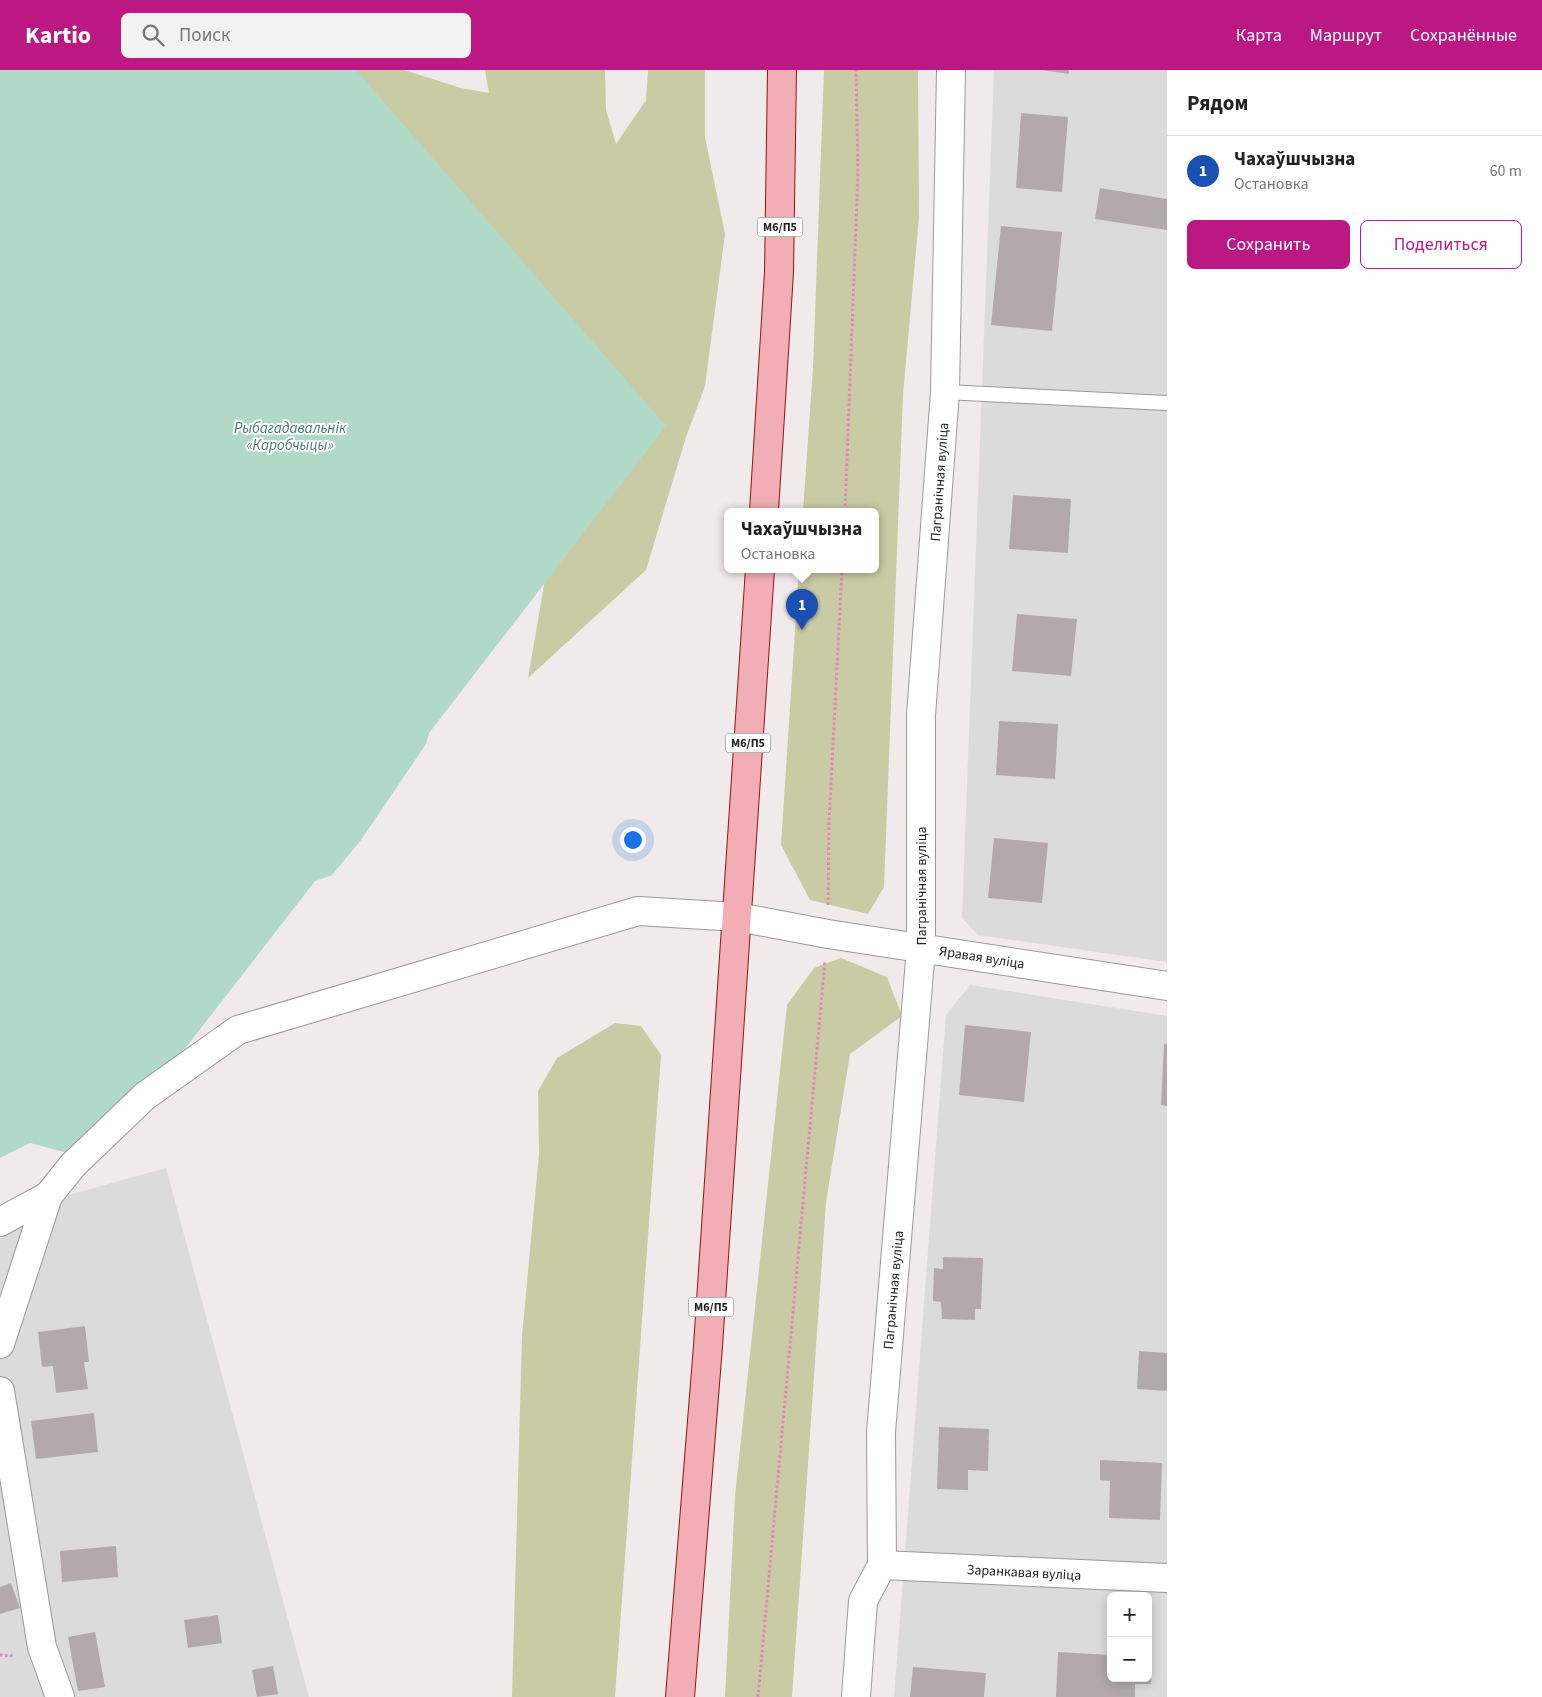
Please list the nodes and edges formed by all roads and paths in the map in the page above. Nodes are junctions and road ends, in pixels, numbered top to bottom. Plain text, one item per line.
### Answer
1 (782, 70) edge
2 (856, 70) edge
3 (951, 70) edge
4 (945, 392) junction
5 (1167, 403) edge
6 (764, 508) edge
7 (845, 508) edge
8 (760, 573) edge
9 (842, 573) edge
10 (738, 917) junction
11 (828, 934) junction
12 (921, 948) junction
13 (1167, 986) edge
14 (48, 1196) junction
15 (0, 1222) edge
16 (0, 1344) edge
17 (0, 1391) edge
18 (882, 1565) junction
19 (1167, 1578) edge
20 (60, 1697) edge
21 (680, 1697) edge
22 (758, 1697) edge
23 (856, 1697) edge

1 - 6 main road, М6/П5
2 - 7 path
3 - 4 street, Пагранічная вуліца
4 - 5 lane
4 - 12 street, Пагранічная вуліца
8 - 10 main road, М6/П5
9 - 11 path
10 - 11 street, Яравая вуліца
10 - 14 street, Яравая вуліца
10 - 21 main road, М6/П5
11 - 12 street, Яравая вуліца
11 - 22 path
12 - 13 street, Яравая вуліца
12 - 18 street, Пагранічная вуліца
14 - 15 street
14 - 16 street
17 - 20 street
18 - 19 street, Заранкавая вуліца
18 - 23 street, Пагранічная вуліца

